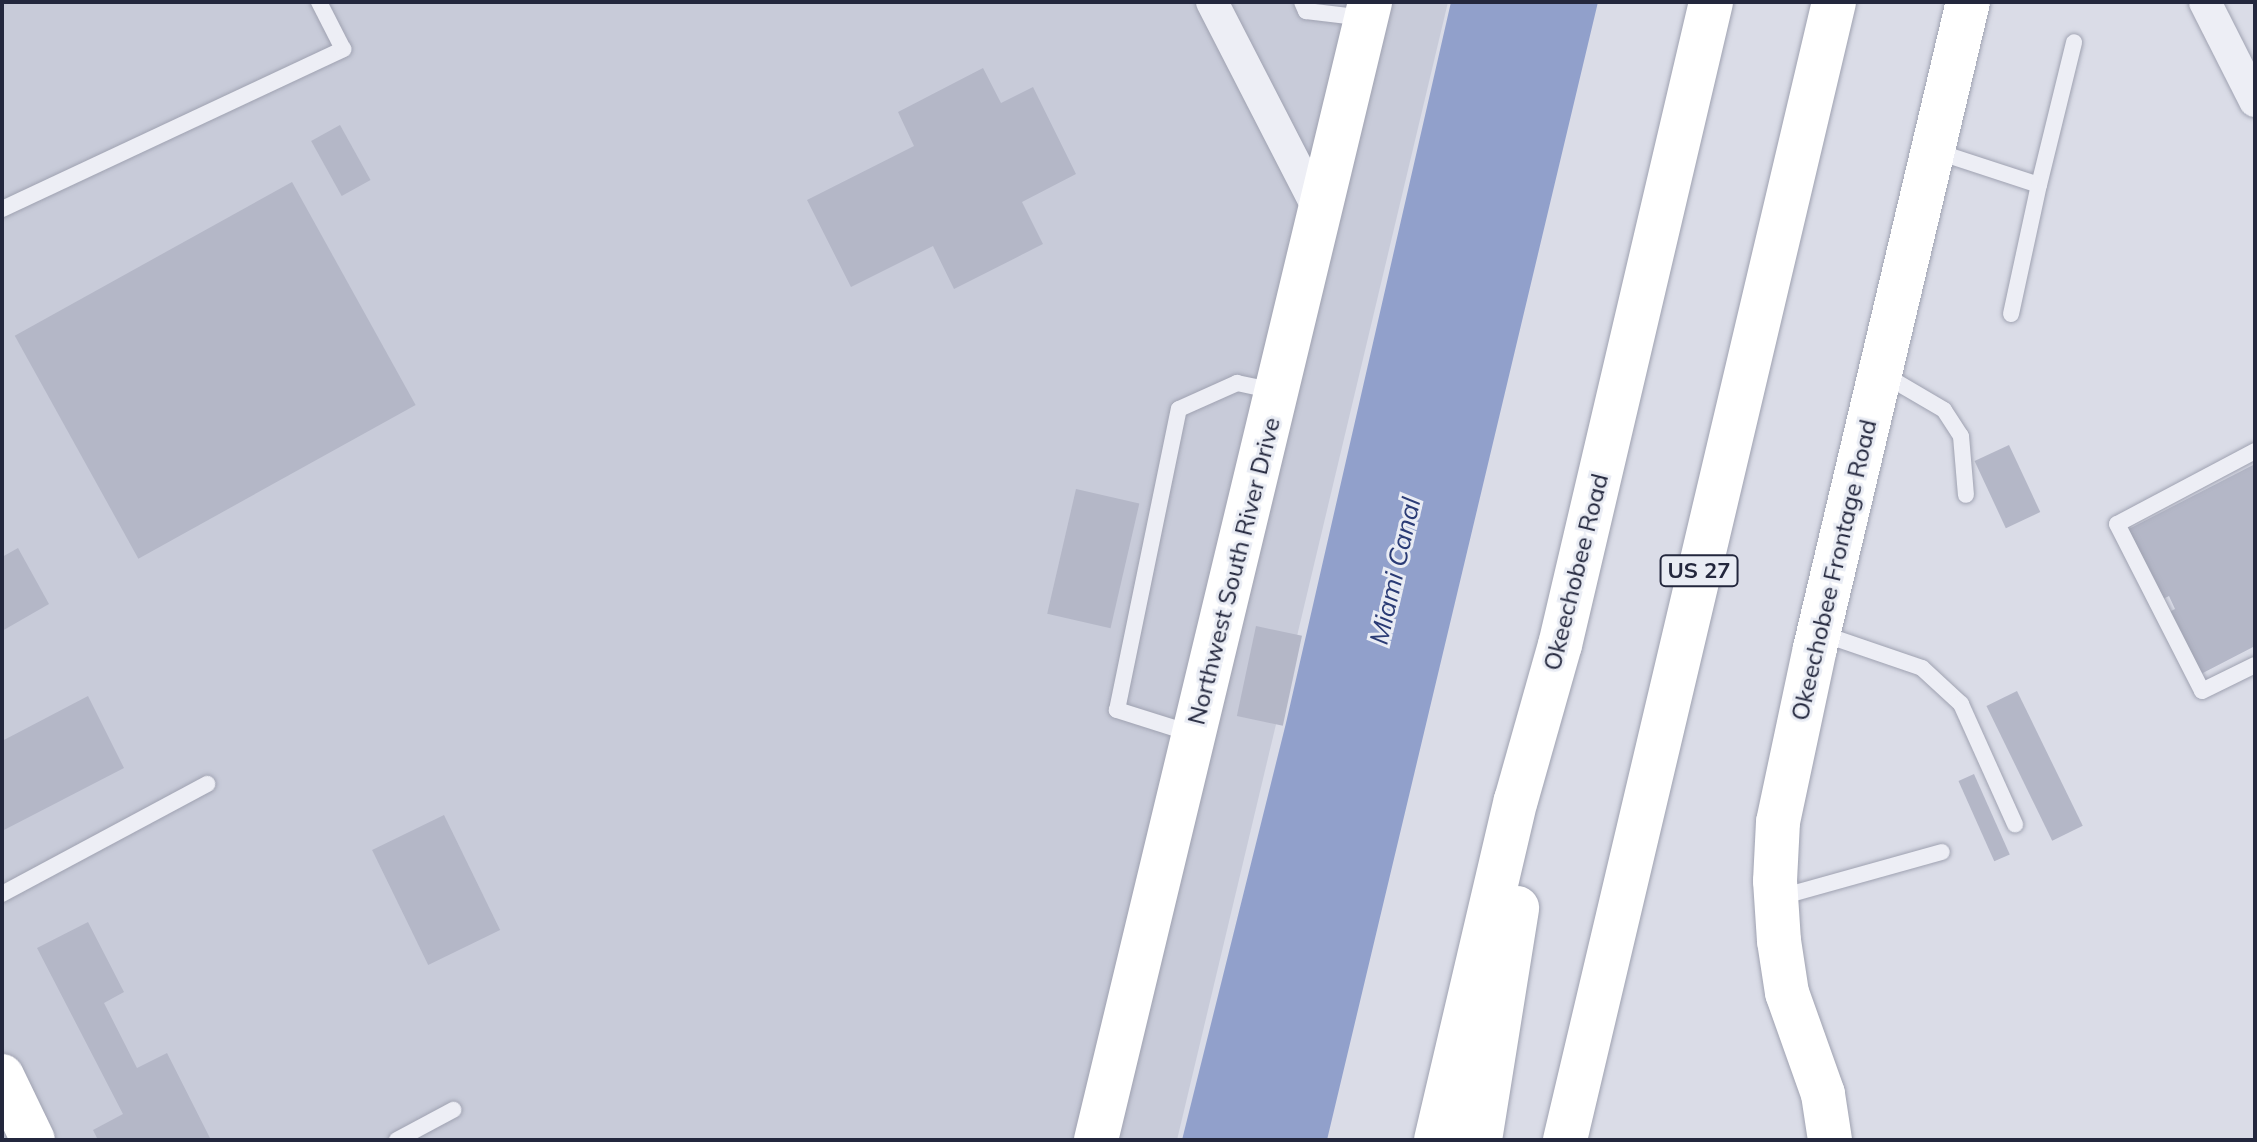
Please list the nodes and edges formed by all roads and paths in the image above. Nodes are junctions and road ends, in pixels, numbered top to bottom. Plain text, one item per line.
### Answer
1 (319, 2) edge
2 (1212, 2) edge
3 (1302, 2) edge
4 (1711, 2) edge
5 (1834, 2) edge
6 (1968, 2) edge
7 (2205, 2) edge
8 (1368, 10) edge
9 (2074, 42) dead end
10 (2255, 101) edge
11 (1933, 150) junction
12 (2039, 185) junction
13 (2, 209) edge
14 (1321, 214) junction
15 (2011, 314) dead end
16 (1880, 373) junction
17 (1278, 392) junction
18 (2255, 451) edge
19 (1966, 495) dead end
20 (1818, 633) junction
21 (1560, 645) junction
22 (2255, 665) edge
23 (1195, 734) junction
24 (207, 784) dead end
25 (2015, 824) dead end
26 (1942, 852) dead end
27 (2, 894) edge
28 (1776, 899) junction
29 (2, 1076) edge
30 (453, 1110) dead end
31 (33, 1140) edge
32 (397, 1140) edge
33 (1096, 1140) edge
34 (1436, 1140) edge
35 (1480, 1140) edge
36 (1565, 1140) edge
37 (1830, 1140) edge

1 - 13 lane
2 - 14 street
3 - 8 lane
4 - 21 main road, Okeechobee Road
5 - 36 main road, US 27
6 - 11 main road, Okeechobee Frontage Road
7 - 10 street
8 - 14 main road, Northwest South River Drive
9 - 12 lane
11 - 12 lane
11 - 16 main road, Okeechobee Frontage Road
12 - 15 lane
14 - 17 main road, Northwest South River Drive
16 - 19 lane
16 - 20 main road, Okeechobee Frontage Road
17 - 23 main road, Northwest South River Drive
17 - 23 lane
18 - 22 lane
20 - 25 lane
20 - 28 main road, Okeechobee Frontage Road
21 - 34 main road, Okeechobee Road
21 - 35 main road
23 - 33 main road, Northwest South River Drive
24 - 27 lane
26 - 28 lane
28 - 37 main road, Okeechobee Frontage Road
29 - 31 main road
30 - 32 lane

